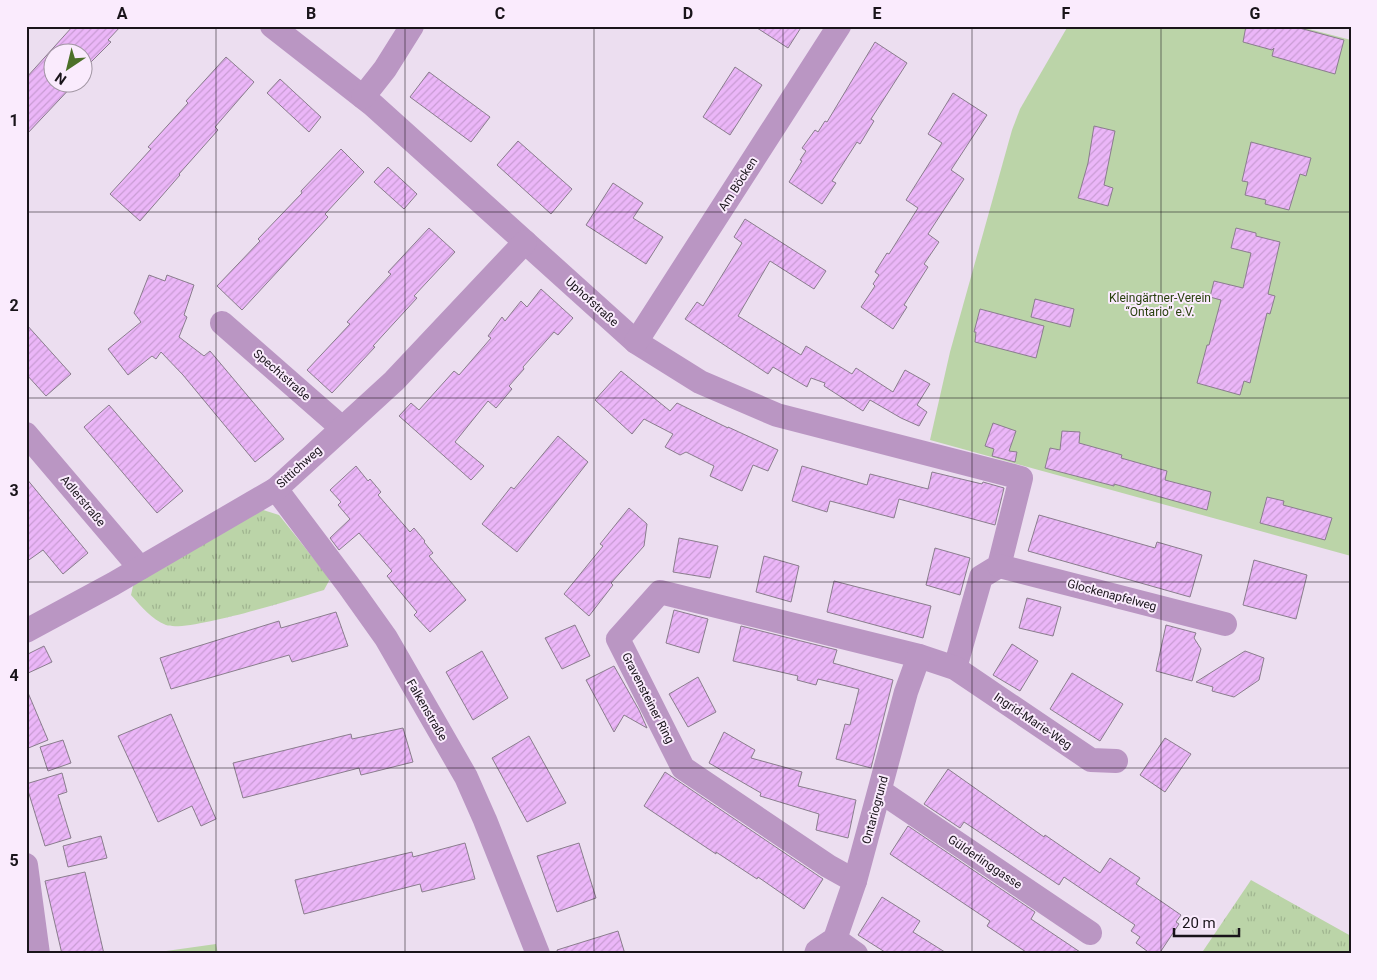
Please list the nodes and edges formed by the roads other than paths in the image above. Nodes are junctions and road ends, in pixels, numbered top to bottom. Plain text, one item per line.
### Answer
1 (272, 26) edge
2 (412, 26) edge
3 (839, 26) edge
4 (363, 97) junction
5 (525, 242) junction
6 (222, 323) dead end
7 (636, 342) junction
8 (342, 428) junction
9 (26, 434) edge
10 (276, 489) junction
11 (999, 566) junction
12 (140, 568) junction
13 (1226, 624) dead end
14 (26, 631) edge
15 (919, 656) junction
16 (955, 668) junction
17 (1116, 761) dead end
18 (880, 792) junction
19 (26, 865) edge
20 (855, 881) junction
21 (1090, 932) dead end
22 (834, 939) junction
23 (38, 954) edge
24 (538, 954) edge
25 (816, 954) edge
26 (856, 954) edge

1 - 4 street, Uphofstraße
2 - 4 street
3 - 7 street, Am Böcken
4 - 5 street, Uphofstraße
5 - 7 street, Uphofstraße
5 - 8 street, Sittichweg
6 - 8 street, Spechtstraße
7 - 11 street, Uphofstraße
8 - 10 street, Sittichweg
9 - 12 street, Adlerstraße
10 - 12 street, Sittichweg
10 - 24 street, Falkenstraße
11 - 13 street, Glockenapfelweg
11 - 16 street
12 - 14 street, Sittichweg
15 - 16 street, Gravensteiner Ring
15 - 18 street, Ontariogrund
15 - 20 street, Gravensteiner Ring
16 - 17 street, Ingrid-Marie-Weg
18 - 20 street, Ontariogrund
18 - 21 street, Gülderlinggasse
19 - 23 street
20 - 22 street, Ontariogrund
22 - 25 street
22 - 26 street

